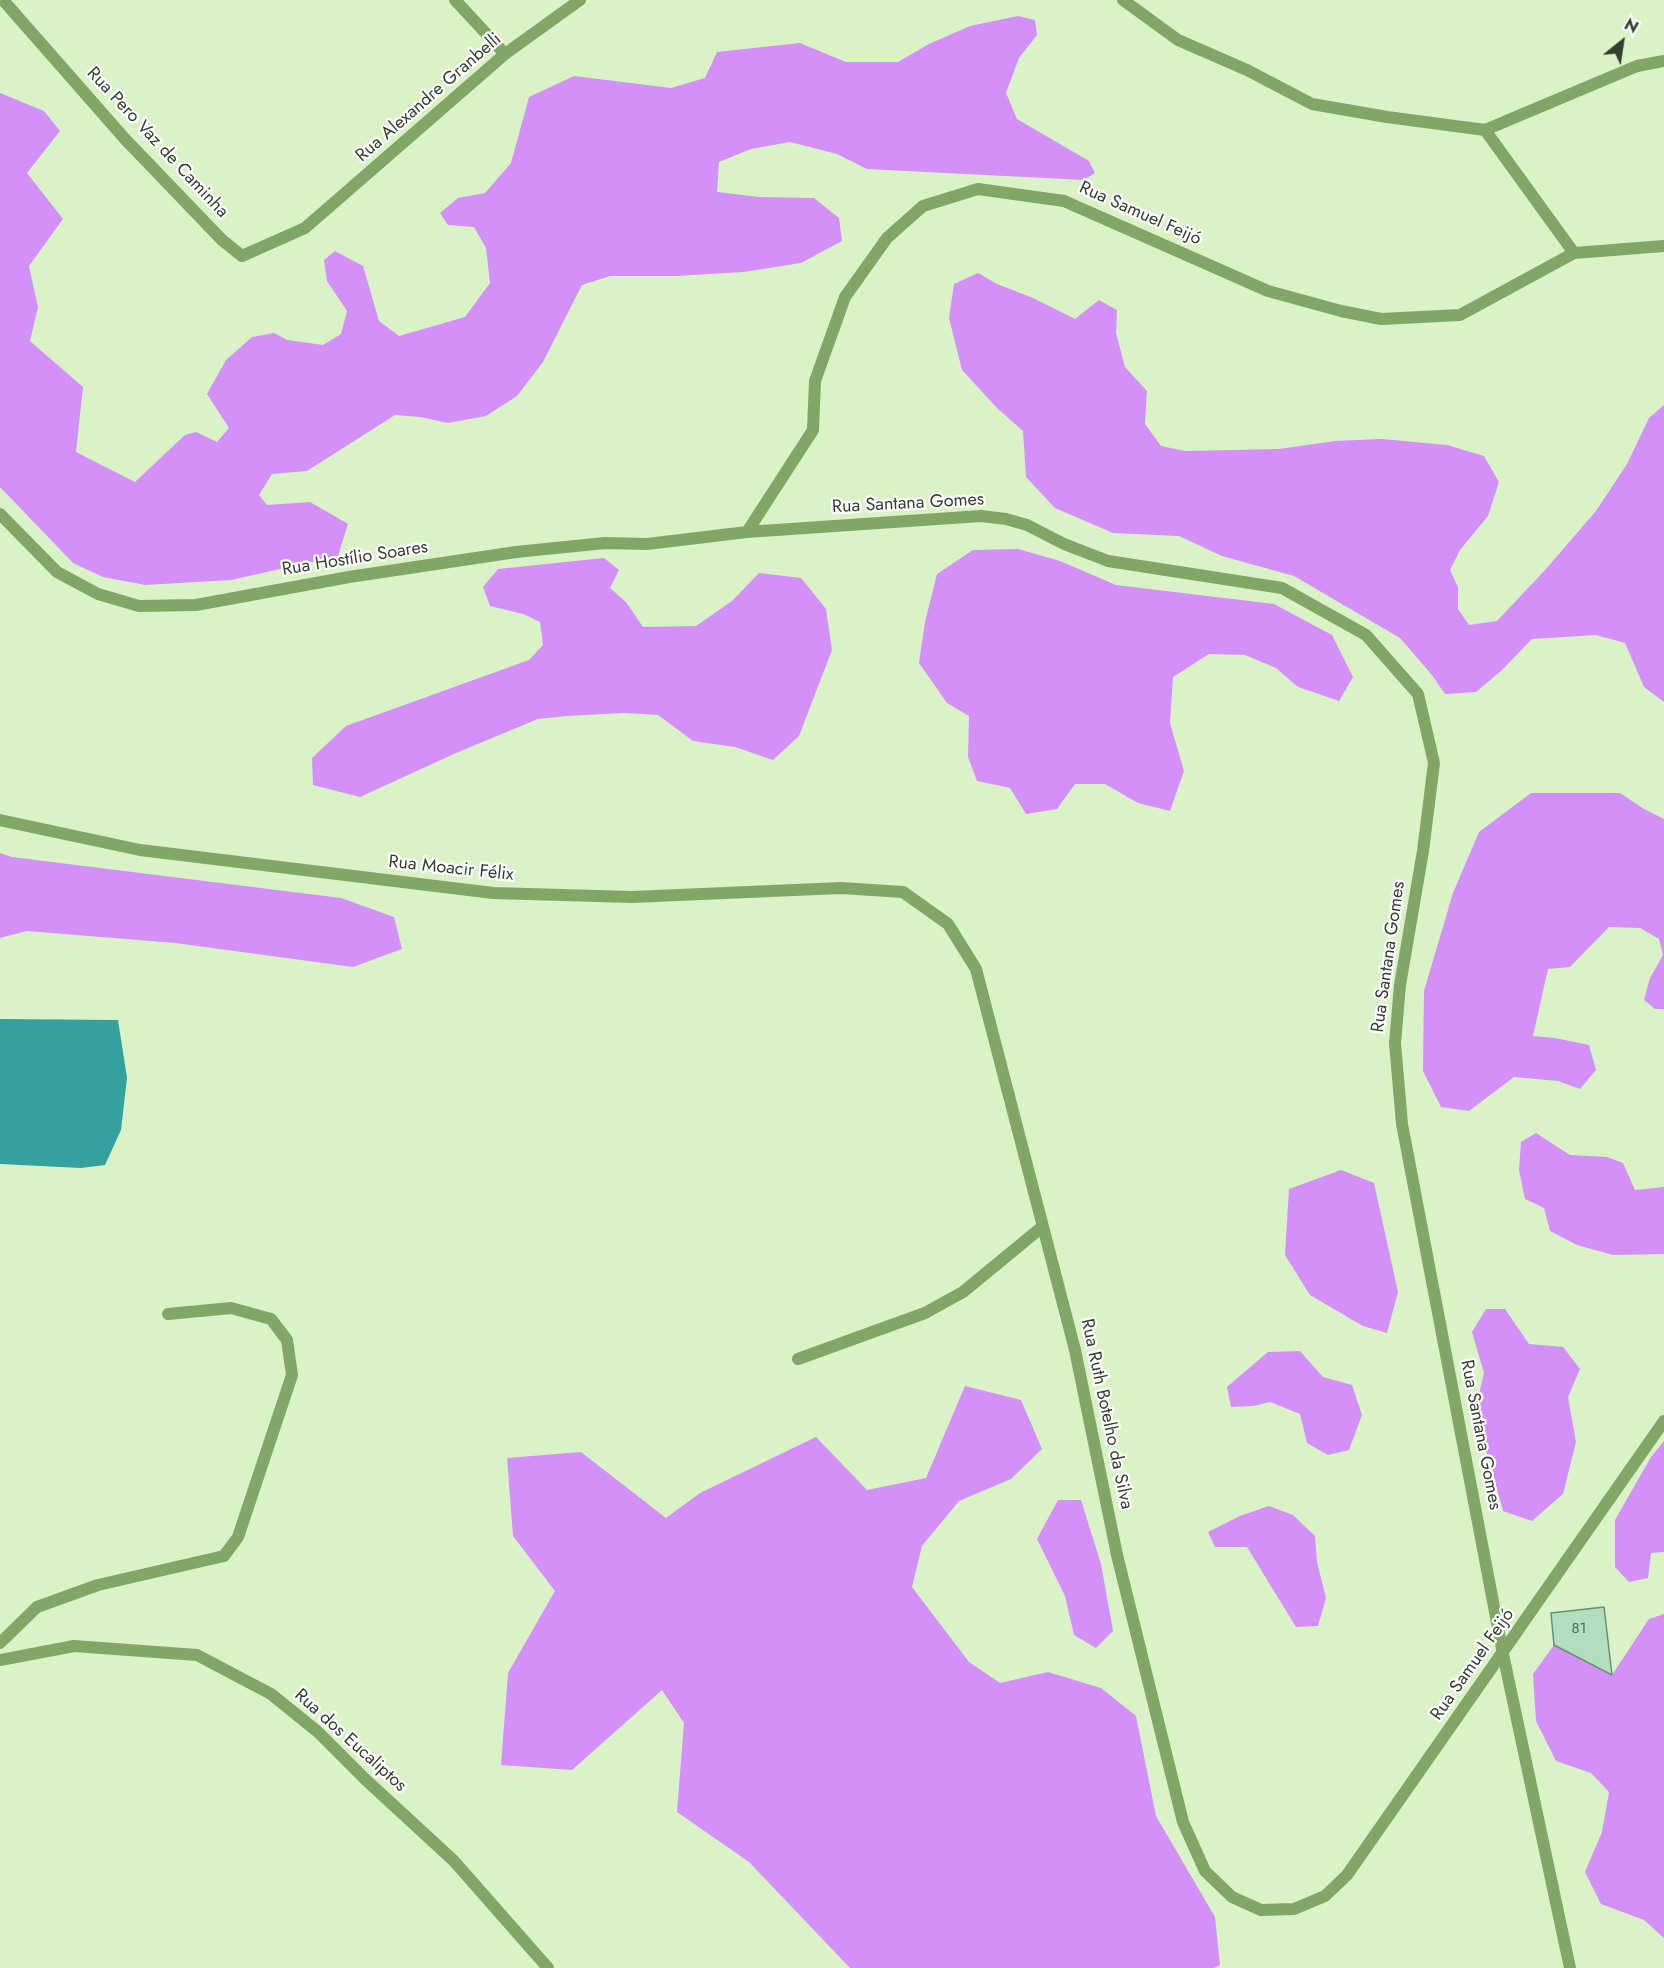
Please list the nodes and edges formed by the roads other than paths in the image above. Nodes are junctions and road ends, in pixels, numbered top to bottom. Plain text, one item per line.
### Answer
1 (3, 0) edge
2 (455, 0) edge
3 (580, 0) edge
4 (1123, 0) edge
5 (505, 54) junction
6 (1664, 61) edge
7 (1485, 130) junction
8 (305, 228) joint
9 (1664, 246) edge
10 (1574, 254) junction
11 (0, 514) edge
12 (747, 532) junction
13 (0, 820) edge
14 (903, 892) joint
15 (1042, 1227) junction
16 (168, 1314) dead end
17 (798, 1359) dead end
18 (1664, 1421) edge
19 (0, 1642) edge
20 (1503, 1654) junction
21 (0, 1660) edge
22 (1294, 1909) joint
23 (548, 1968) edge
24 (1570, 1968) edge

1 - 8 street, Rua Pero Vaz de Caminha
2 - 5 street
3 - 5 street, Rua Alexandre Granbelli
4 - 7 street
5 - 8 street, Rua Alexandre Granbelli
6 - 7 street
7 - 10 street
9 - 10 street, Rua Samuel Feijó
10 - 12 street, Rua Samuel Feijó
11 - 12 street, Rua Hostílio Soares
12 - 20 street, Rua Santana Gomes
13 - 14 street, Rua Moacir Félix
14 - 15 street, Rua Ruth Botelho da Silva
15 - 17 street
15 - 22 street, Rua Ruth Botelho da Silva
16 - 19 street
18 - 20 street, Rua Samuel Feijó
20 - 22 street, Rua Samuel Feijó
20 - 24 street, Rua Santana Gomes
21 - 23 street, Rua dos Eucaliptos

